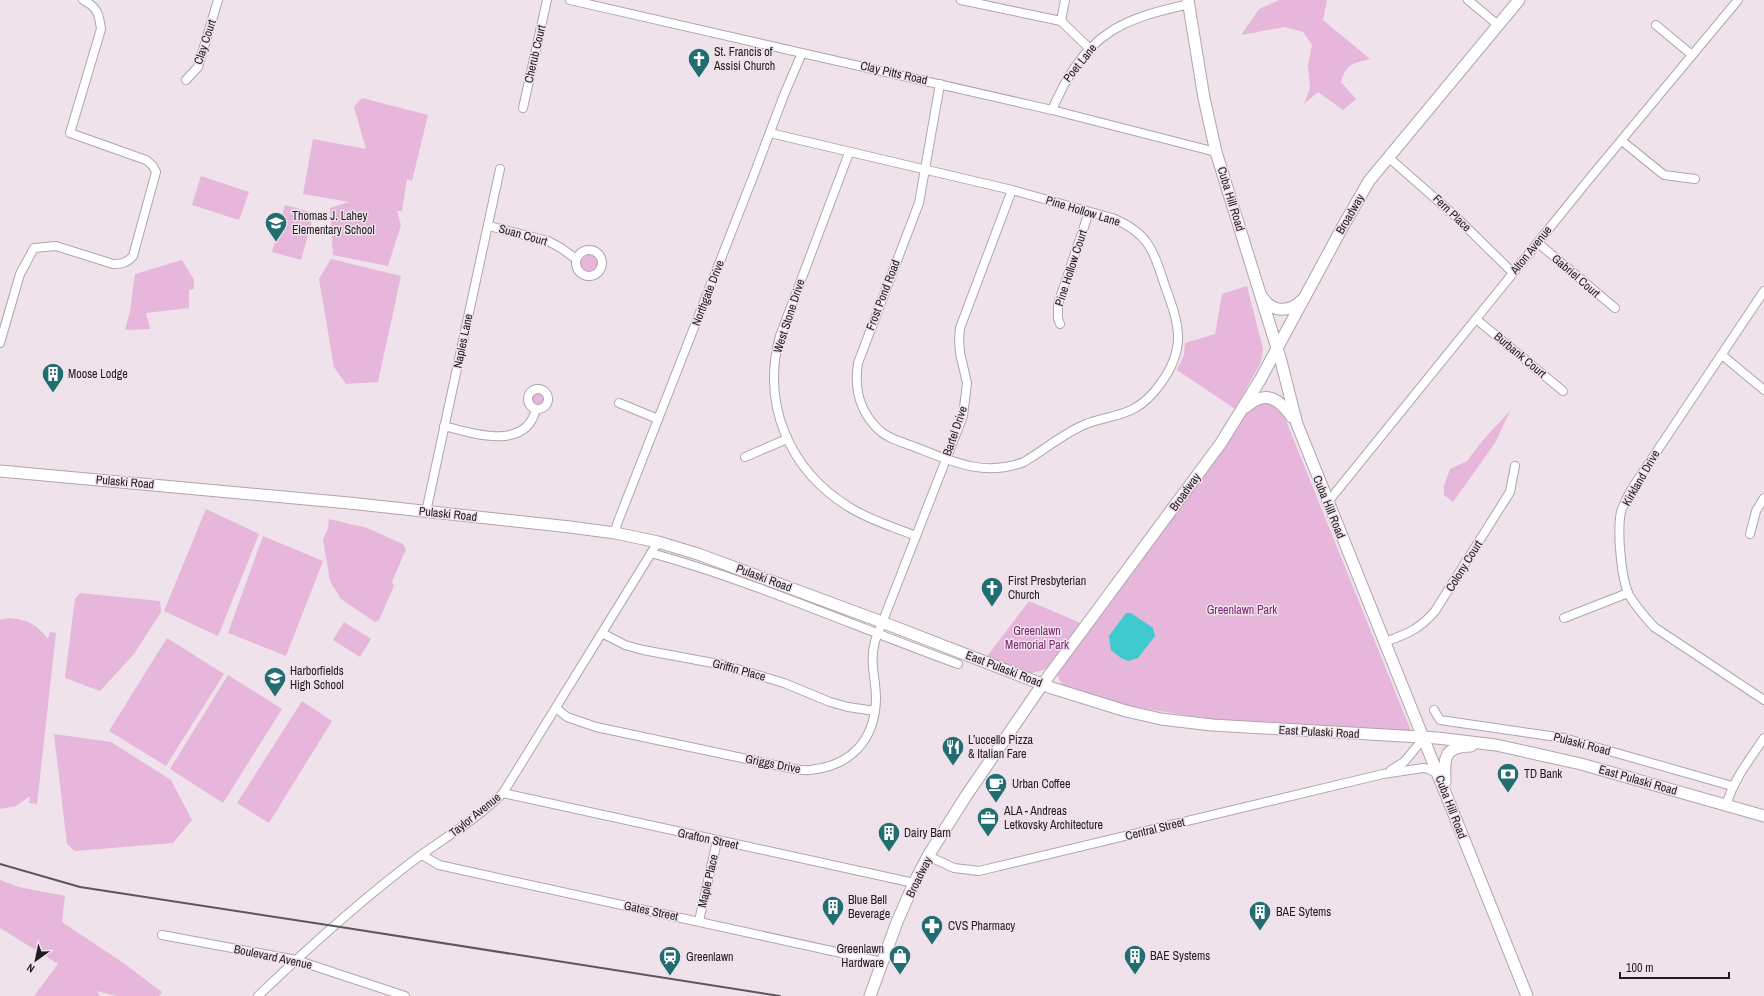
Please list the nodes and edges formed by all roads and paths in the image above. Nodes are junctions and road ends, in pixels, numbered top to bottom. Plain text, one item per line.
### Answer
1 (83, 0) edge
2 (218, 0) edge
3 (547, 0) edge
4 (570, 0) edge
5 (961, 0) edge
6 (1065, 0) edge
7 (1468, 0) edge
8 (1519, 0) edge
9 (1738, 0) edge
10 (973, 1) edge
11 (1188, 2) edge
12 (1061, 21) junction
13 (1498, 25) junction
14 (1656, 25) dead end
15 (1090, 49) junction
16 (802, 53) junction
17 (1692, 55) junction
18 (186, 80) dead end
19 (940, 84) junction
20 (522, 108) dead end
21 (1052, 110) junction
22 (770, 133) junction
23 (1622, 141) junction
24 (849, 152) junction
25 (1216, 152) junction
26 (1388, 157) junction
27 (500, 169) dead end
28 (926, 169) junction
29 (1695, 179) dead end
30 (1012, 190) junction
31 (1089, 212) junction
32 (488, 226) junction
33 (1538, 243) junction
34 (576, 259) dead end
35 (1513, 273) junction
36 (1764, 291) edge
37 (1307, 294) junction
38 (1261, 295) junction
39 (1615, 308) dead end
40 (1476, 319) junction
41 (1060, 324) dead end
42 (0, 343) edge
43 (1277, 350) junction
44 (1722, 355) junction
45 (1764, 390) edge
46 (1564, 391) dead end
47 (619, 403) dead end
48 (536, 409) dead end
49 (1237, 418) junction
50 (658, 419) junction
51 (1297, 424) junction
52 (444, 426) junction
53 (787, 439) junction
54 (745, 457) dead end
55 (946, 459) junction
56 (1515, 466) dead end
57 (0, 471) edge
58 (1764, 498) edge
59 (1327, 503) junction
60 (426, 512) junction
61 (615, 533) junction
62 (1750, 534) dead end
63 (916, 536) junction
64 (658, 542) junction
65 (651, 553) junction
66 (1628, 593) junction
67 (1564, 618) dead end
68 (882, 622) junction
69 (602, 633) junction
70 (877, 635) junction
71 (1385, 642) junction
72 (958, 664) dead end
73 (1042, 685) junction
74 (1764, 700) edge
75 (556, 708) junction
76 (875, 710) junction
77 (1434, 710) dead end
78 (1424, 738) junction
79 (1764, 738) edge
80 (1496, 745) junction
81 (1383, 774) junction
82 (1439, 775) junction
83 (1732, 786) junction
84 (1446, 792) junction
85 (503, 793) junction
86 (1726, 805) junction
87 (1764, 816) edge
88 (717, 841) junction
89 (422, 855) junction
90 (928, 856) junction
91 (914, 883) junction
92 (699, 922) junction
93 (162, 935) dead end
94 (296, 960) junction
95 (882, 962) junction
96 (258, 996) edge
97 (405, 996) edge
98 (870, 996) edge
99 (1527, 996) edge

1 - 42 street
2 - 18 street, Clay Court
3 - 20 street, Cherub Court
4 - 16 street, Clay Pitts Road
5 - 10 street
6 - 12 street
7 - 13 street
8 - 13 main road, Broadway
9 - 17 street, Alton Avenue
10 - 12 street
11 - 15 street, Poet Lane
11 - 25 main road, Cuba Hill Road
12 - 15 street
13 - 26 main road, Broadway
14 - 17 street
15 - 21 street, Poet Lane
16 - 19 street, Clay Pitts Road
16 - 22 street, Northgate Drive
17 - 23 street, Alton Avenue
19 - 21 street, Clay Pitts Road
19 - 28 street, Frost Pond Road
21 - 25 street, Clay Pitts Road
22 - 24 street, Pine Hollow Lane
22 - 50 street, Northgate Drive
23 - 29 street
23 - 33 street, Alton Avenue
24 - 28 street, Pine Hollow Lane
24 - 53 street, West Stone Drive
25 - 38 main road, Cuba Hill Road
26 - 35 street, Fern Place
26 - 37 main road, Broadway
27 - 32 street, Naples Lane
28 - 30 street, Pine Hollow Lane
28 - 55 street, Frost Pond Road
30 - 31 street, Pine Hollow Lane
30 - 55 street, Bartel Drive
31 - 41 street, Pine Hollow Court
31 - 55 street, Pine Hollow Lane
32 - 34 street, Suan Court
32 - 52 street, Naples Lane
33 - 35 street, Alton Avenue
33 - 39 street, Gabriel Court
35 - 40 street, Alton Avenue
36 - 44 street, Kirkland Drive
37 - 38 main road
37 - 43 main road, Broadway
38 - 43 main road, Cuba Hill Road
40 - 46 street, Burbank Court
40 - 59 street, Alton Avenue
43 - 49 main road, Broadway
43 - 51 main road, Cuba Hill Road
44 - 45 street
44 - 66 street, Kirkland Drive
47 - 50 street
48 - 52 street
49 - 51 main road
49 - 73 main road, Broadway
50 - 61 street, Northgate Drive
51 - 59 main road, Cuba Hill Road
52 - 60 street, Naples Lane
53 - 54 street
53 - 63 street, West Stone Drive
55 - 63 street, Bartel Drive
56 - 71 street, Colony Court
57 - 60 main road, Pulaski Road
58 - 62 street
59 - 71 main road, Cuba Hill Road
60 - 61 main road, Pulaski Road
61 - 64 main road, Pulaski Road
63 - 68 street, Bartel Drive
64 - 65 street, Taylor Avenue
64 - 68 main road, Pulaski Road
65 - 69 street, Taylor Avenue
65 - 70 street
66 - 67 street
66 - 74 street, Kirkland Drive
68 - 70 street, Griggs Drive
68 - 73 main road, East Pulaski Road
69 - 75 street, Taylor Avenue
69 - 76 street, Griffin Place
70 - 72 street
70 - 76 street, Griggs Drive
71 - 78 main road, Cuba Hill Road
73 - 78 main road, East Pulaski Road
73 - 90 main road, Broadway
75 - 76 street, Griggs Drive
75 - 85 street, Taylor Avenue
77 - 83 street, Pulaski Road
78 - 80 main road, East Pulaski Road
78 - 81 street, Central Street
78 - 82 main road, Cuba Hill Road
79 - 83 street
80 - 84 main road
80 - 86 main road, East Pulaski Road
81 - 82 street, Central Street
81 - 90 street, Central Street
82 - 84 main road, Cuba Hill Road
83 - 86 street
84 - 99 main road, Cuba Hill Road
85 - 88 street, Grafton Street
85 - 89 street, Taylor Avenue
86 - 87 main road, East Pulaski Road
88 - 91 street, Grafton Street
88 - 92 street, Maple Place
89 - 92 street, Gates Street
89 - 94 street, Taylor Avenue
90 - 91 main road, Broadway
91 - 95 main road, Broadway
92 - 95 street, Gates Street
93 - 94 street, Boulevard Avenue
94 - 96 street, Taylor Avenue
94 - 97 street, Boulevard Avenue
95 - 98 main road, Broadway

